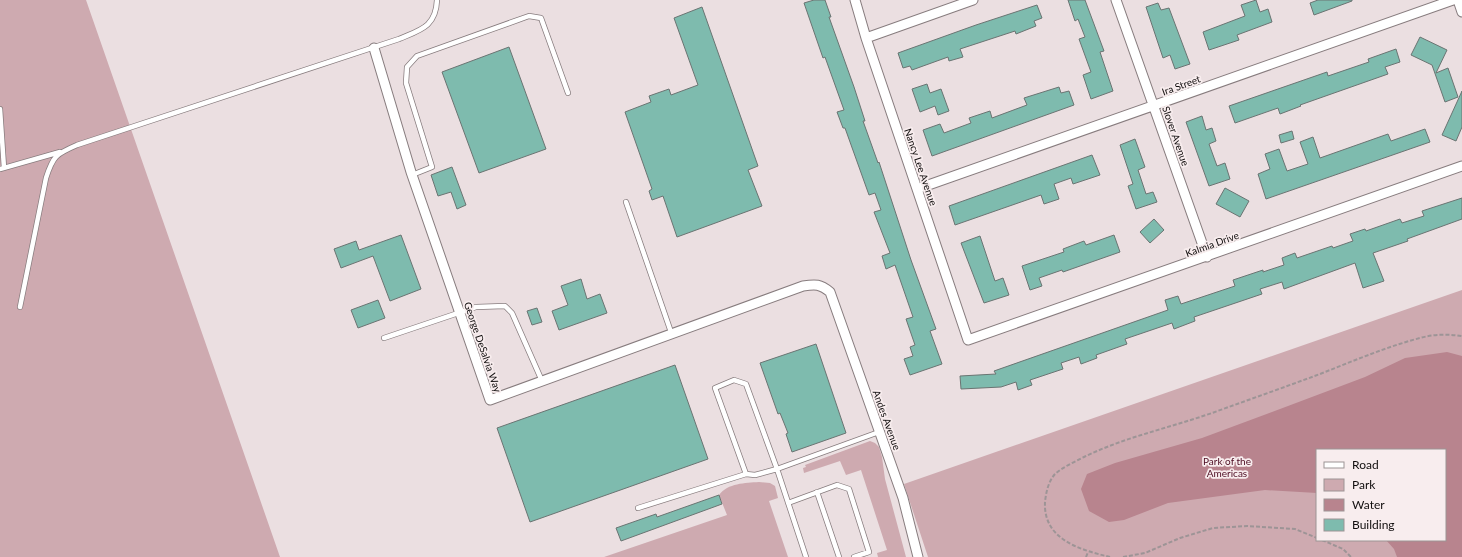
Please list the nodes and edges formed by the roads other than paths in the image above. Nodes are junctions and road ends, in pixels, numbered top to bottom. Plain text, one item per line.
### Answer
1 (437, 0) edge
2 (855, 0) edge
3 (973, 0) edge
4 (1116, 0) edge
5 (1453, 0) edge
6 (1458, 0) edge
7 (1462, 12) edge
8 (866, 38) junction
9 (374, 48) junction
10 (568, 93) dead end
11 (1154, 106) junction
12 (0, 109) edge
13 (62, 152) junction
14 (1462, 166) edge
15 (2, 169) edge
16 (412, 175) junction
17 (917, 189) junction
18 (626, 202) dead end
19 (1207, 257) junction
20 (830, 292) joint
21 (20, 307) dead end
22 (459, 312) junction
23 (672, 335) junction
24 (384, 338) dead end
25 (968, 340) joint
26 (542, 381) junction
27 (879, 432) junction
28 (776, 469) junction
29 (746, 474) junction
30 (817, 492) junction
31 (788, 502) junction
32 (638, 508) dead end
33 (806, 557) edge
34 (839, 557) edge
35 (854, 557) edge
36 (918, 557) edge

1 - 9 lane
2 - 8 street, Nancy Lee Avenue
3 - 8 street
4 - 11 street, Slover Avenue
5 - 11 street, Ira Street
6 - 7 street
8 - 17 street, Nancy Lee Avenue
9 - 13 lane
9 - 16 street, George DeSalvia Way
10 - 16 lane
11 - 17 street, Ira Street
11 - 19 street, Slover Avenue
12 - 15 lane
13 - 15 lane
13 - 21 lane
14 - 19 street, Kalmia Drive
16 - 22 street, George DeSalvia Way
17 - 25 street, Nancy Lee Avenue
18 - 23 lane
19 - 25 street, Kalmia Drive
20 - 23 street, George DeSalvia Way
20 - 27 street, Andes Avenue
22 - 24 lane
22 - 26 lane
22 - 26 street, George DeSalvia Way
23 - 26 street, George DeSalvia Way
27 - 28 lane
27 - 36 street, Andes Avenue
28 - 29 lane
28 - 29 lane
28 - 31 lane
29 - 32 lane
30 - 31 lane
30 - 34 lane
30 - 35 lane
31 - 33 lane

